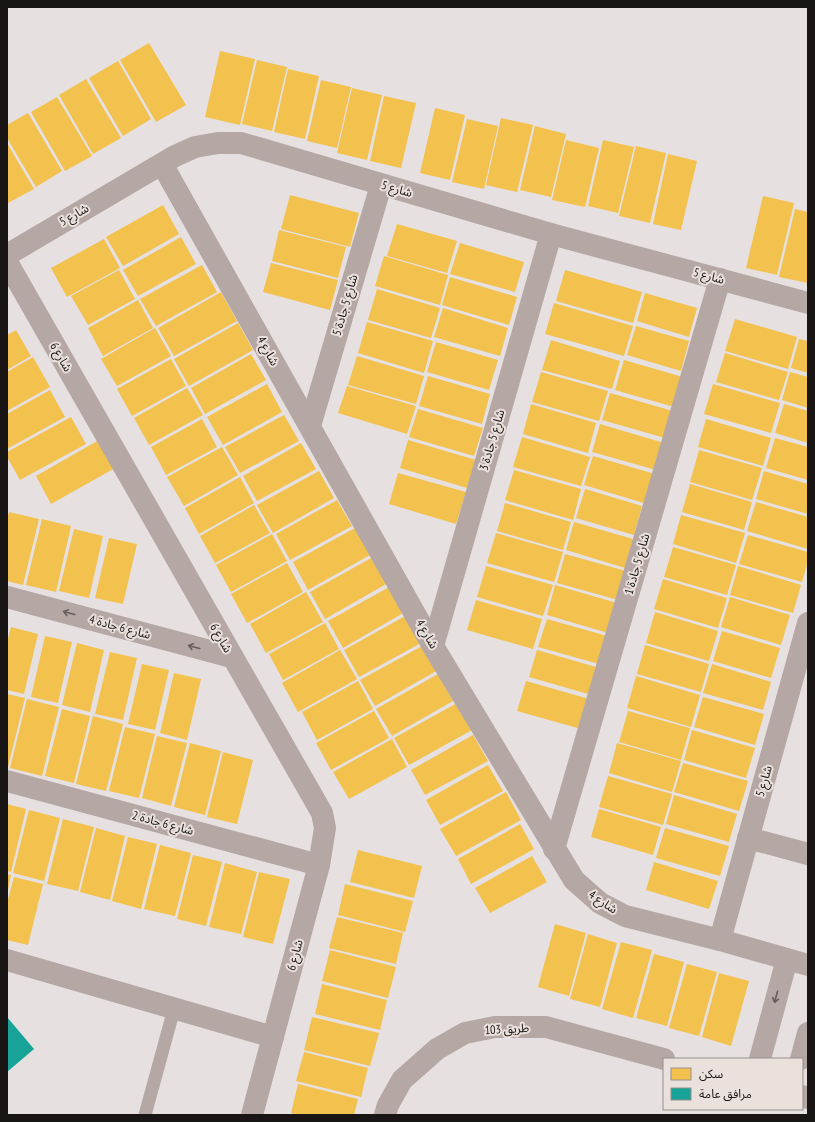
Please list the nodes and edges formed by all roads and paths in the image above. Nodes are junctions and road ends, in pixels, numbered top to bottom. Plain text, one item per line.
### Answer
1 (162, 164) junction
2 (381, 184) junction
3 (550, 234) junction
4 (7, 255) edge
5 (7, 262) edge
6 (720, 279) junction
7 (808, 303) edge
8 (310, 426) junction
9 (7, 597) edge
10 (808, 623) edge
11 (433, 646) junction
12 (232, 657) junction
13 (7, 781) edge
14 (748, 838) junction
15 (554, 849) junction
16 (808, 854) edge
17 (319, 865) junction
18 (720, 940) junction
19 (786, 959) junction
20 (7, 960) edge
21 (808, 965) edge
22 (174, 1009) junction
23 (808, 1033) edge
24 (272, 1038) junction
25 (760, 1058) edge
26 (801, 1058) edge
27 (663, 1059) edge
28 (145, 1115) edge
29 (252, 1115) edge
30 (385, 1115) edge

1 - 2 street, شارع 5
1 - 4 street, شارع 5
1 - 8 street, شارع 4
2 - 3 street, شارع 5
2 - 8 street, شارع 5 جادة 5
3 - 6 street, شارع 5
3 - 11 street, شارع 5 جادة 3
5 - 12 street, شارع 6
6 - 7 street, شارع 5
6 - 15 street, شارع 5 جادة 1
8 - 11 street, شارع 4
12 -> 9 street, شارع 6 جادة 4
10 - 14 street, شارع 5
11 - 15 street, شارع 4
12 - 17 street, شارع 6
13 - 17 street, شارع 6 جادة 2
14 - 16 street
14 - 18 street, شارع 5
15 - 18 street, شارع 4
17 - 24 street, شارع 6
18 - 19 street, شارع 4
19 - 21 street, شارع 4
19 -> 25 street
20 - 22 street
22 - 24 street
22 - 28 lane
23 - 26 street
24 - 29 street, شارع 6
27 - 30 street, طريق 103

